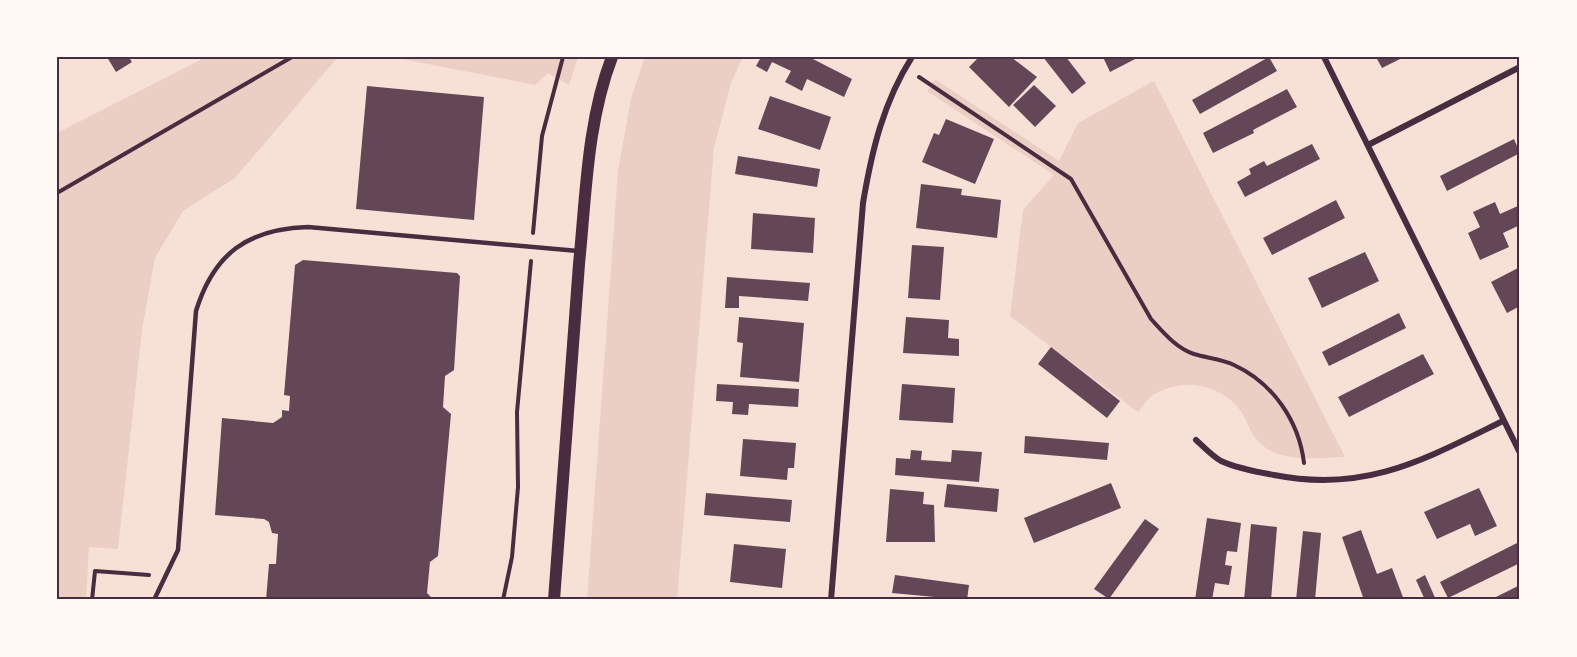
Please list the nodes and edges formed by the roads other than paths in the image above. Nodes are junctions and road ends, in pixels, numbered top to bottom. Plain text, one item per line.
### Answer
1 (612, 57) edge
2 (912, 57) edge
3 (1324, 57) edge
4 (1520, 67) edge
5 (1368, 145) junction
6 (580, 251) junction
7 (1503, 421) junction
8 (1196, 440) dead end
9 (1520, 453) edge
10 (154, 600) edge
11 (554, 600) edge
12 (831, 600) edge

1 - 6 main road
2 - 12 street
3 - 5 street
4 - 5 street
5 - 7 street
6 - 10 lane
6 - 11 main road
7 - 8 street
7 - 9 street

